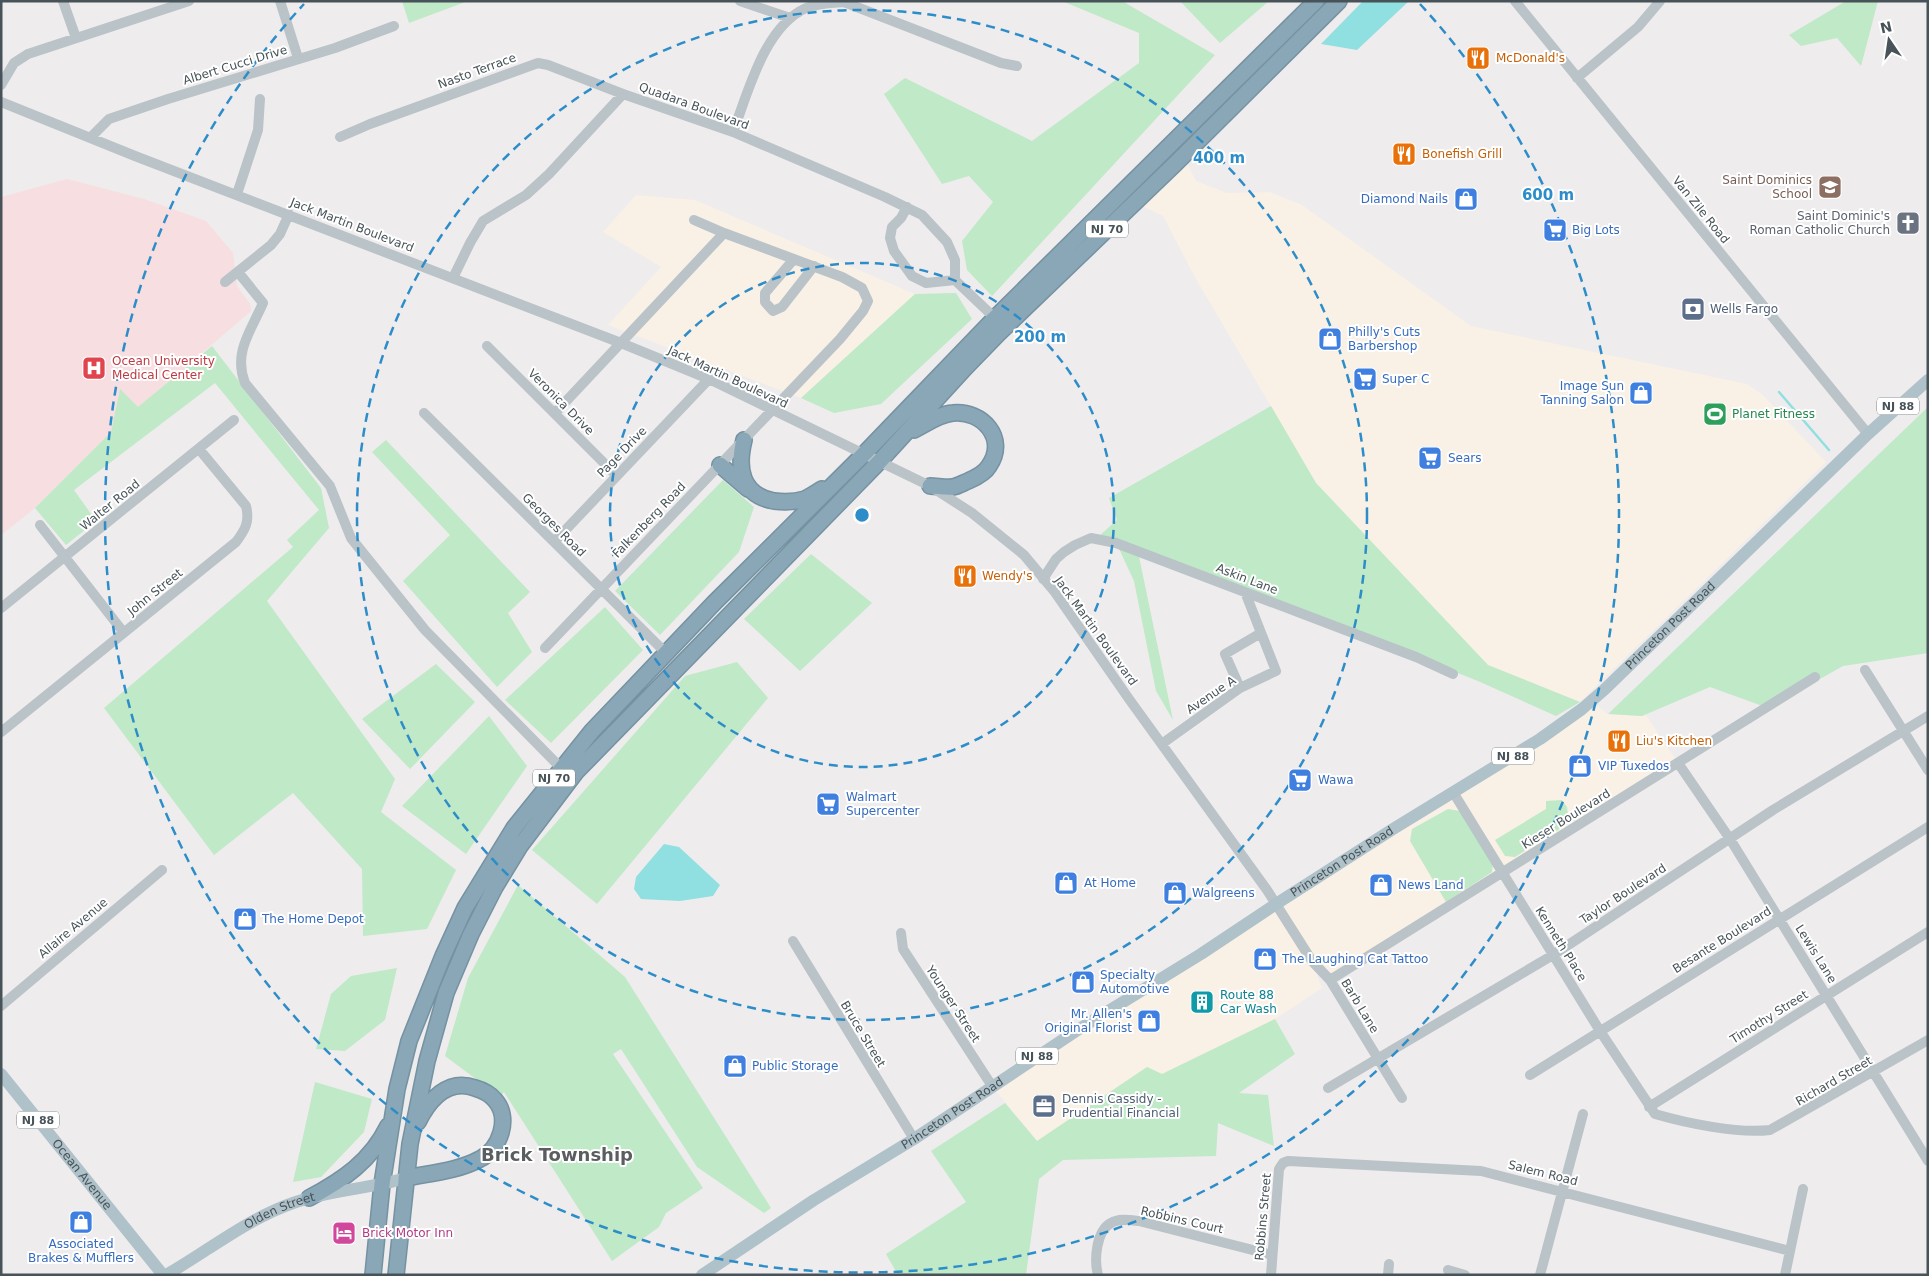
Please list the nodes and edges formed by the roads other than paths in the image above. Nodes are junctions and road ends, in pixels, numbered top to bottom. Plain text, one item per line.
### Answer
1 (63, 1) edge
2 (189, 1) edge
3 (280, 1) edge
4 (740, 1) edge
5 (1316, 1) edge
6 (1339, 1) edge
7 (1516, 1) edge
8 (1660, 1) edge
9 (790, 18) junction
10 (394, 26) dead end
11 (76, 38) junction
12 (298, 58) junction
13 (1017, 66) dead end
14 (1577, 78) junction
15 (1, 85) edge
16 (623, 94) junction
17 (260, 100) dead end
18 (1, 102) edge
19 (733, 132) junction
20 (340, 137) dead end
21 (90, 138) junction
22 (237, 194) junction
23 (907, 207) junction
24 (289, 214) junction
25 (694, 220) dead end
26 (724, 233) junction
27 (794, 259) junction
28 (814, 266) junction
29 (238, 272) junction
30 (454, 278) junction
31 (955, 280) junction
32 (225, 282) dead end
33 (995, 318) junction
34 (621, 343) junction
35 (487, 346) dead end
36 (709, 379) junction
37 (1928, 380) edge
38 (772, 410) junction
39 (424, 413) dead end
40 (555, 414) junction
41 (234, 420) dead end
42 (1868, 434) junction
43 (902, 437) junction
44 (744, 440) junction
45 (199, 449) junction
46 (864, 454) junction
47 (880, 461) junction
48 (720, 465) junction
49 (617, 476) junction
50 (837, 481) junction
51 (930, 486) junction
52 (751, 492) junction
53 (40, 525) dead end
54 (554, 542) junction
55 (65, 558) junction
56 (1043, 579) junction
57 (601, 588) junction
58 (1245, 592) junction
59 (1, 608) edge
60 (1261, 633) junction
61 (124, 634) junction
62 (545, 648) dead end
63 (667, 654) junction
64 (1865, 670) dead end
65 (1453, 674) dead end
66 (1815, 677) dead end
67 (1240, 688) junction
68 (1928, 716) edge
69 (1903, 730) junction
70 (1, 732) edge
71 (1162, 743) junction
72 (1678, 763) junction
73 (561, 768) junction
74 (1928, 770) edge
75 (1453, 792) junction
76 (1928, 827) edge
77 (1730, 839) junction
78 (162, 870) dead end
79 (1503, 874) junction
80 (1276, 904) junction
81 (1780, 919) junction
82 (1928, 932) edge
83 (901, 933) dead end
84 (793, 941) dead end
85 (1553, 954) junction
86 (1330, 980) junction
87 (1827, 996) junction
88 (1, 1006) edge
89 (1600, 1031) junction
90 (1928, 1040) edge
91 (1377, 1059) junction
92 (1874, 1072) junction
93 (1, 1074) edge
94 (1530, 1075) dead end
95 (992, 1086) junction
96 (1328, 1088) dead end
97 (1402, 1098) dead end
98 (1649, 1107) junction
99 (1584, 1114) dead end
100 (393, 1116) junction
101 (914, 1139) junction
102 (410, 1144) junction
103 (1926, 1154) edge
104 (1283, 1163) joint
105 (406, 1178) junction
106 (382, 1184) junction
107 (1804, 1189) dead end
108 (1563, 1191) junction
109 (309, 1198) junction
110 (1790, 1251) junction
111 (1272, 1255) junction
112 (1448, 1270) dead end
113 (165, 1275) edge
114 (373, 1275) edge
115 (396, 1275) edge
116 (702, 1275) edge
117 (1098, 1275) edge
118 (1271, 1275) edge
119 (1465, 1275) edge
120 (1540, 1275) edge
121 (1785, 1275) edge

1 - 11 street
2 - 11 street
3 - 12 street
4 - 9 street
5 - 33 highway, NJ 70
6 - 43 highway, NJ 70
7 - 14 street, Van Zile Road
8 - 14 street
9 - 13 street
9 - 19 street
10 - 12 street, Albert Cucci Drive
11 - 15 street
12 - 21 street, Albert Cucci Drive
14 - 42 street, Van Zile Road
16 - 19 street, Quadara Boulevard
16 - 20 street, Nasto Terrace
16 - 30 street, Quadara Boulevard
17 - 22 street
18 - 21 street, Jack Martin Boulevard
19 - 23 street, Quadara Boulevard
21 - 22 street, Jack Martin Boulevard
22 - 24 street, Jack Martin Boulevard
23 - 31 street, Quadara Boulevard
23 - 31 street
24 - 29 street
24 - 30 street, Jack Martin Boulevard
25 - 26 street
26 - 27 street
26 - 34 street
27 - 28 street
27 - 28 street
28 - 38 street, Falkenberg Road
29 - 32 street
29 - 73 street
30 - 34 street, Jack Martin Boulevard
31 - 33 street
33 - 46 highway, NJ 70
34 - 36 street, Jack Martin Boulevard
34 - 40 street
35 - 40 street, Veronica Drive
36 - 38 street, Jack Martin Boulevard
36 - 49 street, Page Drive
37 - 42 main road, Princeton Post Road / NJ 88
38 - 44 street, Falkenberg Road
38 - 46 street, Jack Martin Boulevard
39 - 54 street, Georges Road
40 - 49 street, Veronica Drive
41 - 45 street, Walter Road
42 - 75 main road, Princeton Post Road / NJ 88
43 - 47 highway, NJ 70
43 - 51 highway
44 - 48 street, Falkenberg Road
44 - 52 highway
45 - 55 street, Walter Road
45 - 61 street, John Street
46 - 47 street, Jack Martin Boulevard
46 - 50 highway, NJ 70
47 - 51 street, Jack Martin Boulevard
47 - 102 highway, NJ 70
48 - 52 highway
48 - 57 street, Falkenberg Road
49 - 54 street, Page Drive
50 - 52 highway
50 - 63 highway, NJ 70
51 - 56 street, Jack Martin Boulevard
53 - 55 street
54 - 57 street, Georges Road
55 - 59 street, Walter Road
55 - 61 street
56 - 58 street, Askin Lane
56 - 71 street, Jack Martin Boulevard
57 - 62 street, Falkenberg Road
57 - 63 street, Georges Road
58 - 60 street
58 - 65 street, Askin Lane
60 - 67 street
60 - 67 street, Avenue A
61 - 70 street, John Street
63 - 73 highway, NJ 70
64 - 69 street
66 - 72 street, Kieser Boulevard
67 - 71 street, Avenue A
68 - 69 street, Taylor Boulevard
69 - 74 street
69 - 77 street, Taylor Boulevard
71 - 80 street, Jack Martin Boulevard
72 - 77 street, Lewis Lane
72 - 79 street, Kieser Boulevard
73 - 100 highway, NJ 70
75 - 79 street, Kenneth Place
75 - 80 main road, Princeton Post Road / NJ 88
76 - 81 street, Besante Boulevard
77 - 81 street, Lewis Lane
77 - 85 street, Taylor Boulevard
78 - 88 street, Allaire Avenue
79 - 85 street, Kenneth Place
79 - 86 street, Kieser Boulevard
80 - 86 street, Barb Lane
80 - 95 main road, Princeton Post Road / NJ 88
81 - 87 street, Lewis Lane
81 - 89 street, Besante Boulevard
82 - 87 street, Timothy Street
83 - 95 street, Younger Street
84 - 101 street, Bruce Street
85 - 89 street, Kenneth Place
85 - 91 street, Taylor Boulevard
86 - 91 street, Barb Lane
87 - 92 street, Lewis Lane
87 - 98 street, Timothy Street
89 - 94 street, Besante Boulevard
89 - 98 street, Kenneth Place
90 - 92 street, Richard Street
91 - 96 street, Taylor Boulevard
91 - 97 street, Barb Lane
92 - 98 street, Richard Street
92 - 103 street, Lewis Lane
93 - 113 main road, Ocean Avenue / NJ 88
95 - 101 main road, Princeton Post Road / NJ 88
99 - 108 street
100 - 106 highway, NJ 70
100 - 109 highway
101 - 116 main road, Princeton Post Road / NJ 88
102 - 105 highway, NJ 70
102 - 105 highway
104 - 108 street, Salem Road
104 - 111 street, Robbins Street
105 - 106 main road, Olden Street
105 - 115 highway, NJ 70
106 - 109 main road, Olden Street
106 - 114 highway, NJ 70
107 - 110 street
108 - 110 street, Salem Road
108 - 120 street
109 - 113 main road, Olden Street
110 - 121 street
111 - 117 street, Robbins Court
111 - 118 street, Robbins Street
112 - 119 street

